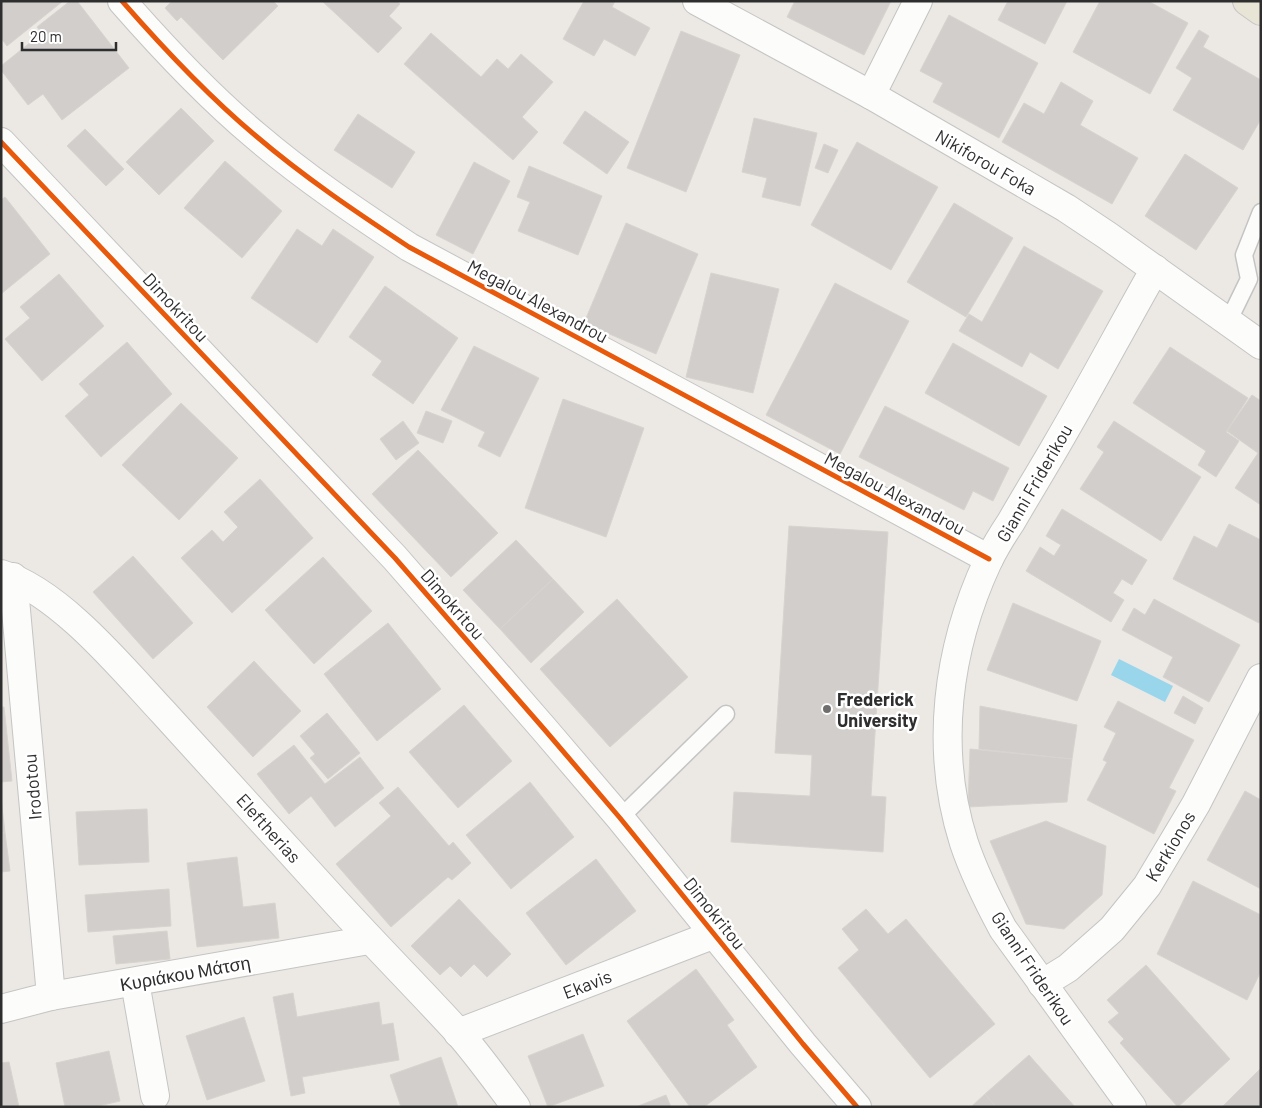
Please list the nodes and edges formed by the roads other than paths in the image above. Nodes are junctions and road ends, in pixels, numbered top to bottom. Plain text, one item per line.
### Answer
1 (122, 1) edge
2 (697, 1) edge
3 (918, 1) edge
4 (1247, 1) edge
5 (1261, 11) edge
6 (871, 96) junction
7 (1, 142) edge
8 (1261, 212) edge
9 (1155, 269) junction
10 (1255, 277) edge
11 (1228, 322) junction
12 (1261, 345) edge
13 (989, 559) junction
14 (7, 575) edge
15 (1261, 678) edge
16 (726, 714) dead end
17 (620, 818) junction
18 (715, 934) junction
19 (369, 940) junction
20 (135, 982) junction
21 (1042, 984) junction
22 (52, 996) junction
23 (1, 1009) edge
24 (458, 1033) junction
25 (155, 1096) dead end
26 (516, 1107) edge
27 (857, 1107) edge
28 (1132, 1107) edge

1 - 13 street, Megalou Alexandrou
2 - 6 street, Nikiforou Foka
3 - 6 street
4 - 5 main road
6 - 9 street, Nikiforou Foka
7 - 17 street, Dimokritou
8 - 10 lane
9 - 11 street, Nikiforou Foka
9 - 13 street, Gianni Friderikou
10 - 11 lane
11 - 12 street, Nikiforou Foka
13 - 21 street, Gianni Friderikou
14 - 19 street, Eleftherias
14 - 22 street, Irodotou
15 - 21 street, Kerkionos
16 - 17 lane
17 - 18 street, Dimokritou
18 - 24 street, Ekavis
18 - 27 street, Dimokritou
19 - 20 street, Κυριάκου Μάτση
19 - 24 street, Eleftherias
20 - 22 street, Κυριάκου Μάτση
20 - 25 street
21 - 28 street, Gianni Friderikou
22 - 23 street, Κυριάκου Μάτση
24 - 26 street, Eleftherias

